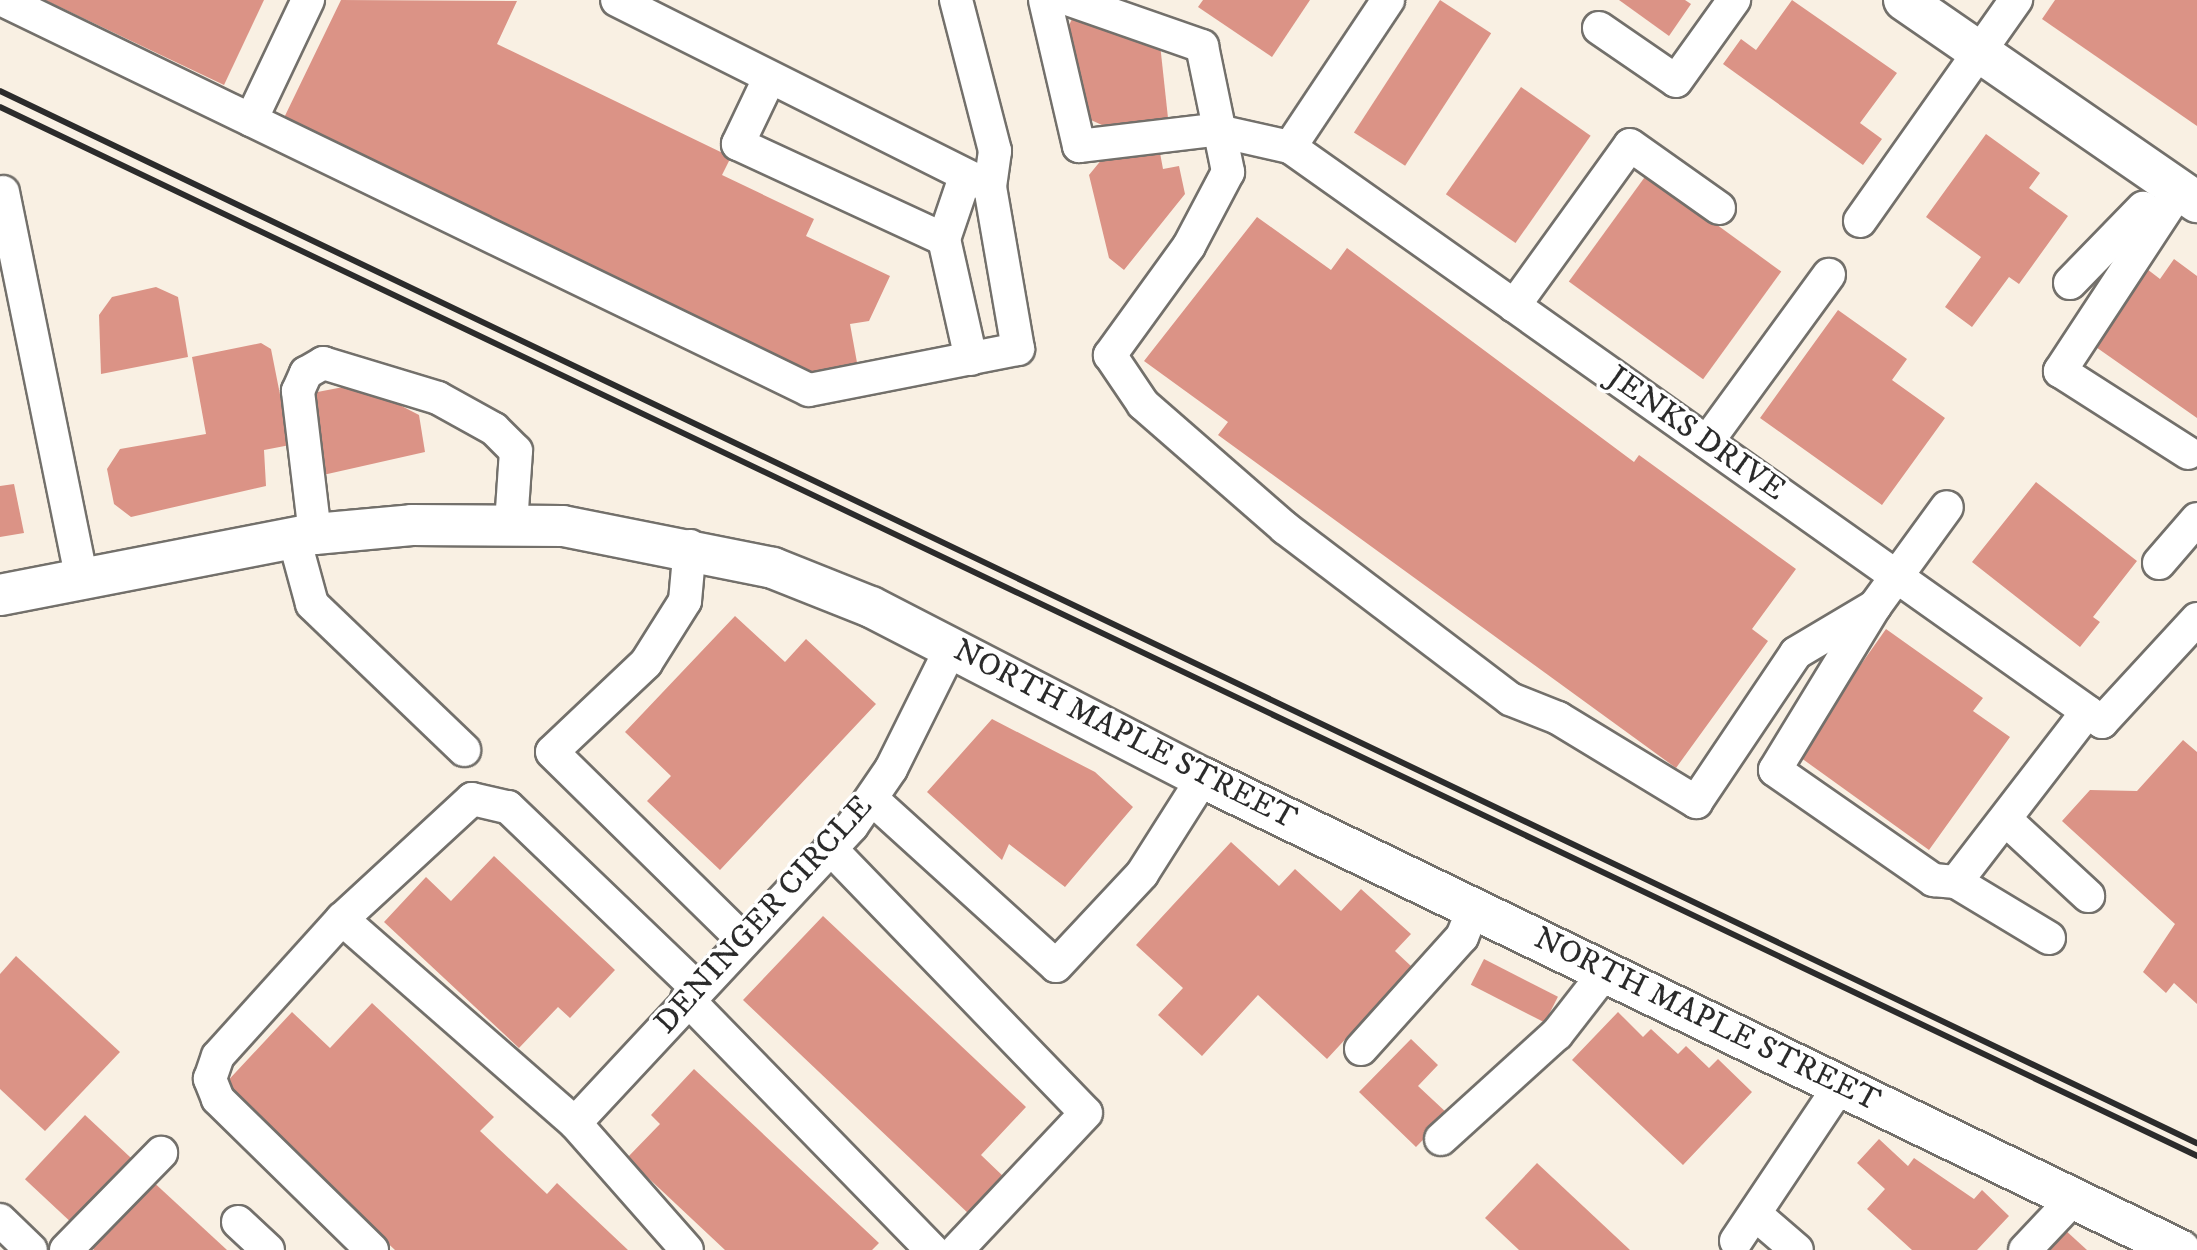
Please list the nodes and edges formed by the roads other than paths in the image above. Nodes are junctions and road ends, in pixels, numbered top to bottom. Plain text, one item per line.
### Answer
1 (3, 0) edge
2 (308, 0) edge
3 (617, 0) edge
4 (956, 0) edge
5 (1045, 0) edge
6 (1070, 0) edge
7 (1388, 0) edge
8 (1734, 0) edge
9 (1904, 0) edge
10 (2016, 0) edge
11 (1599, 28) dead end
12 (1982, 55) junction
13 (768, 81) junction
14 (251, 120) junction
15 (1214, 130) junction
16 (1290, 147) junction
17 (977, 184) junction
18 (2180, 190) edge
19 (3, 192) dead end
20 (1719, 208) dead end
21 (1860, 221) dead end
22 (944, 239) junction
23 (1829, 275) dead end
24 (2070, 283) dead end
25 (0, 291) edge
26 (1514, 306) junction
27 (32, 312) junction
28 (971, 359) junction
29 (1707, 442) junction
30 (2188, 453) dead end
31 (1947, 507) dead end
32 (2197, 519) edge
33 (511, 524) junction
34 (304, 536) junction
35 (690, 546) junction
36 (2159, 563) dead end
37 (1898, 577) junction
38 (82, 579) junction
39 (0, 595) edge
40 (1875, 606) junction
41 (2197, 619) edge
42 (951, 648) junction
43 (2095, 717) junction
44 (464, 750) dead end
45 (1203, 778) junction
46 (872, 799) junction
47 (2006, 820) junction
48 (830, 848) junction
49 (1956, 882) junction
50 (2088, 896) dead end
51 (1474, 907) junction
52 (342, 919) junction
53 (2049, 938) dead end
54 (742, 939) junction
55 (1606, 971) junction
56 (692, 993) junction
57 (1361, 1049) dead end
58 (1841, 1084) junction
59 (575, 1123) junction
60 (1441, 1139) dead end
61 (161, 1153) dead end
62 (2076, 1196) junction
63 (1755, 1214) junction
64 (0, 1220) edge
65 (238, 1222) dead end
66 (1736, 1241) dead end
67 (31, 1250) edge
68 (66, 1250) edge
69 (268, 1250) edge
70 (372, 1250) edge
71 (687, 1250) edge
72 (932, 1250) edge
73 (957, 1250) edge
74 (1797, 1250) edge
75 (2025, 1250) edge
76 (2180, 1250) edge

1 - 14 street
2 - 14 street
3 - 13 street
4 - 17 street
5 - 15 street
6 - 15 street
7 - 16 street
8 - 11 street
9 - 12 main road
10 - 12 street
12 - 18 main road
12 - 21 street
13 - 17 street
13 - 22 street
14 - 28 street
15 - 16 street
15 - 40 street
16 - 26 street, JENKS DRIVE
17 - 22 street
17 - 28 street
18 - 24 street
18 - 30 street
19 - 27 street
20 - 26 street
22 - 28 street
23 - 29 street
25 - 27 street
26 - 29 street, JENKS DRIVE
27 - 38 street
29 - 37 street, JENKS DRIVE
31 - 37 street
32 - 36 street
33 - 34 main road, NORTH MAPLE STREET
33 - 34 street
33 - 35 main road, NORTH MAPLE STREET
34 - 38 main road, NORTH MAPLE STREET
34 - 44 street
35 - 42 main road, NORTH MAPLE STREET
35 - 54 street
37 - 40 street
37 - 43 street, JENKS DRIVE
38 - 39 main road, NORTH MAPLE STREET
40 - 49 street
41 - 43 street
42 - 45 main road, NORTH MAPLE STREET
42 - 46 street, DENINGER CIRCLE
43 - 47 street
45 - 46 street
45 - 51 main road, NORTH MAPLE STREET
46 - 48 street, DENINGER CIRCLE
47 - 49 street
47 - 50 street
48 - 54 street, DENINGER CIRCLE
48 - 73 street
49 - 53 street
51 - 55 main road, NORTH MAPLE STREET
51 - 57 street
52 - 56 street
52 - 59 street
52 - 70 street
54 - 56 street, DENINGER CIRCLE
55 - 58 main road, NORTH MAPLE STREET
55 - 60 street
56 - 59 street, DENINGER CIRCLE
56 - 72 street
58 - 62 main road, NORTH MAPLE STREET
58 - 63 street
59 - 71 street
61 - 68 street
62 - 75 street
62 - 76 main road, NORTH MAPLE STREET
63 - 66 street
63 - 74 street
64 - 67 street
65 - 69 street

